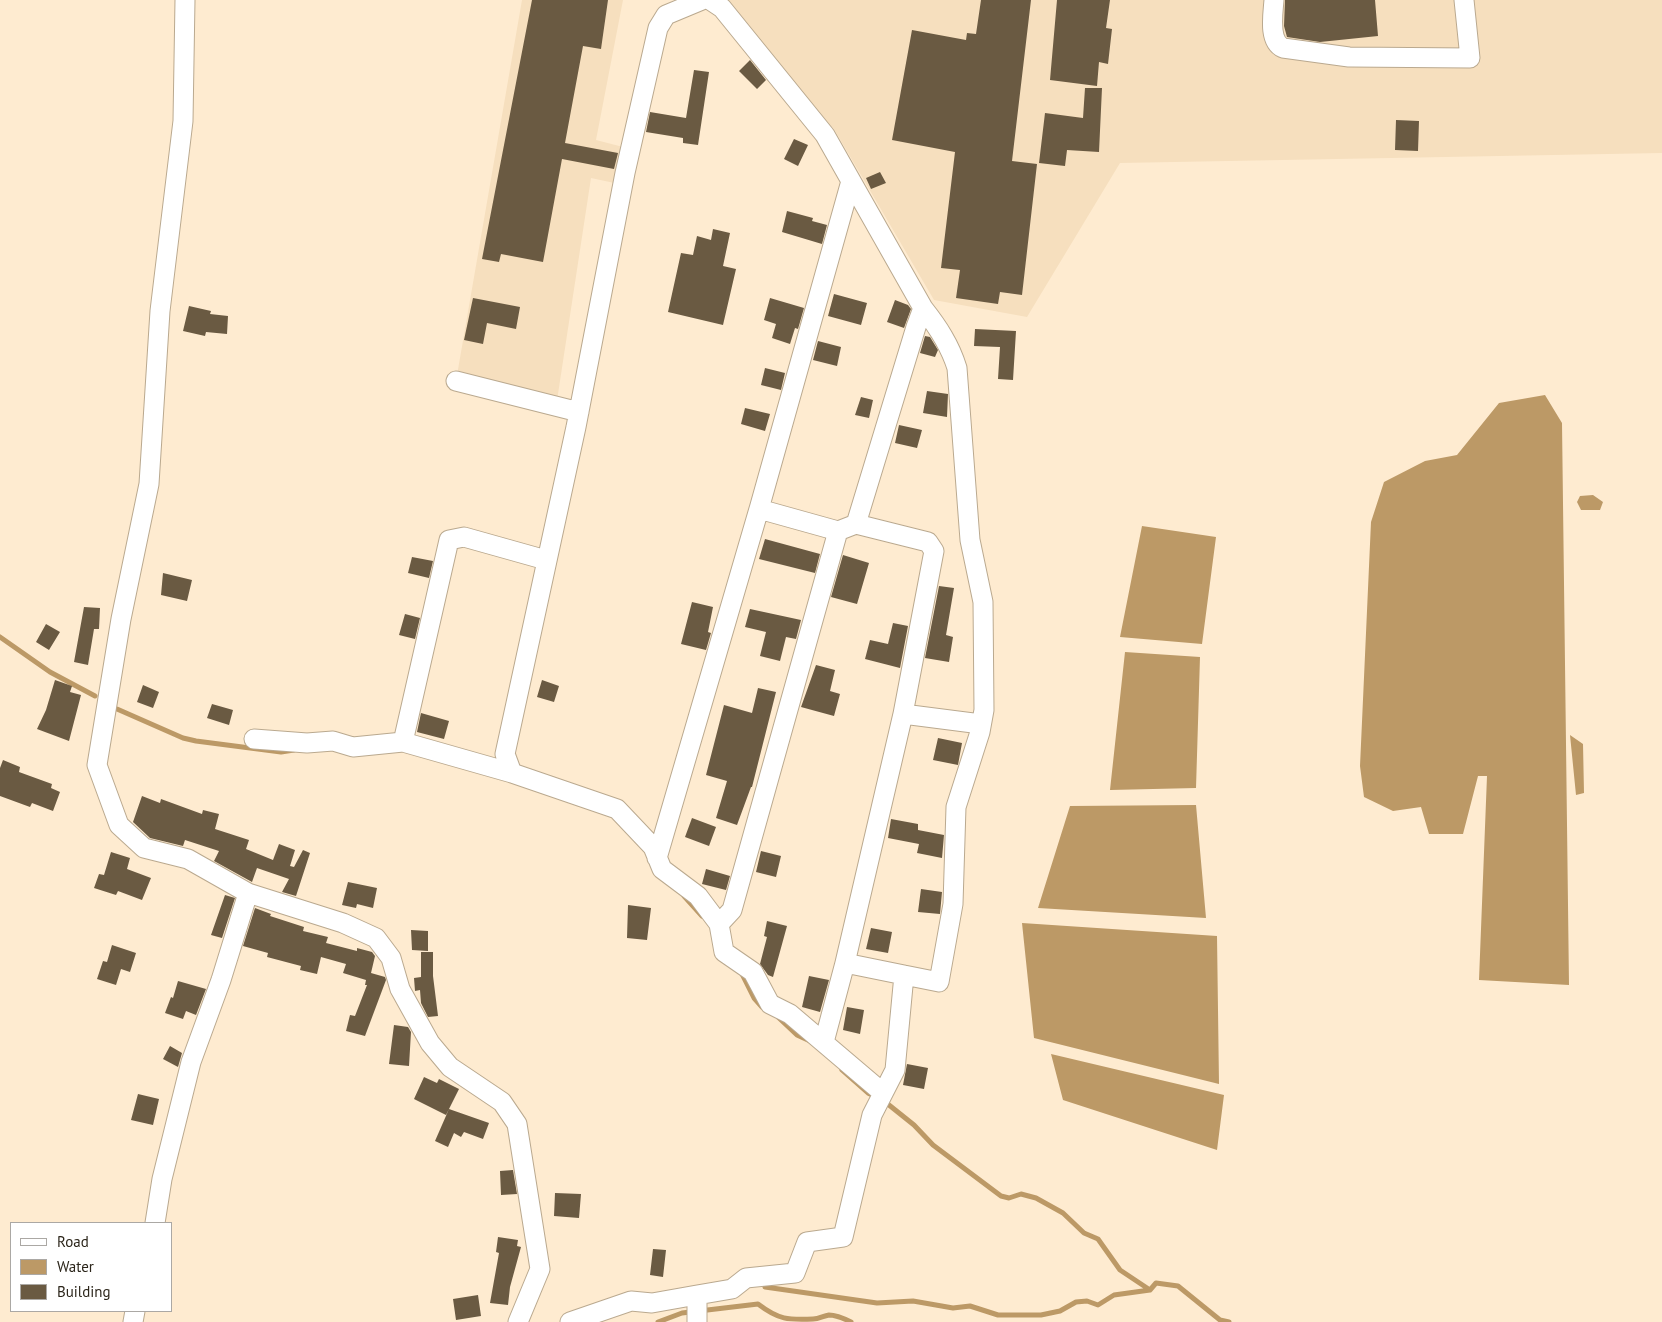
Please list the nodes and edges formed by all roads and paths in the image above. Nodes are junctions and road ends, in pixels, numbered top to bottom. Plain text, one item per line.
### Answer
1 (185, 0) edge
2 (702, 0) edge
3 (710, 0) edge
4 (1274, 0) edge
5 (1464, 0) edge
6 (851, 181) junction
7 (924, 308) junction
8 (456, 382) dead end
9 (579, 412) junction
10 (759, 509) junction
11 (847, 528) junction
12 (546, 560) junction
13 (903, 714) junction
14 (982, 724) junction
15 (254, 739) dead end
16 (404, 742) junction
17 (512, 773) junction
18 (657, 858) junction
19 (248, 893) junction
20 (719, 924) junction
21 (845, 963) junction
22 (904, 975) junction
23 (824, 1042) junction
24 (883, 1092) junction
25 (155, 1222) edge
26 (697, 1310) edge
27 (518, 1322) edge
28 (570, 1322) edge

1 - 19 street
2 - 9 street
3 - 6 street
4 - 5 street
6 - 7 street
6 - 10 street
7 - 11 street
7 - 14 street
8 - 9 street
9 - 12 street
10 - 11 street
10 - 18 street
11 - 13 street
11 - 20 street
12 - 16 street
12 - 17 street
13 - 14 street
13 - 21 street
14 - 22 street
15 - 16 street
16 - 17 street
17 - 18 street
18 - 20 street
19 - 25 street
19 - 27 street
20 - 23 street
21 - 22 street
21 - 23 street
22 - 24 street
23 - 24 street
24 - 26 street
26 - 28 street

